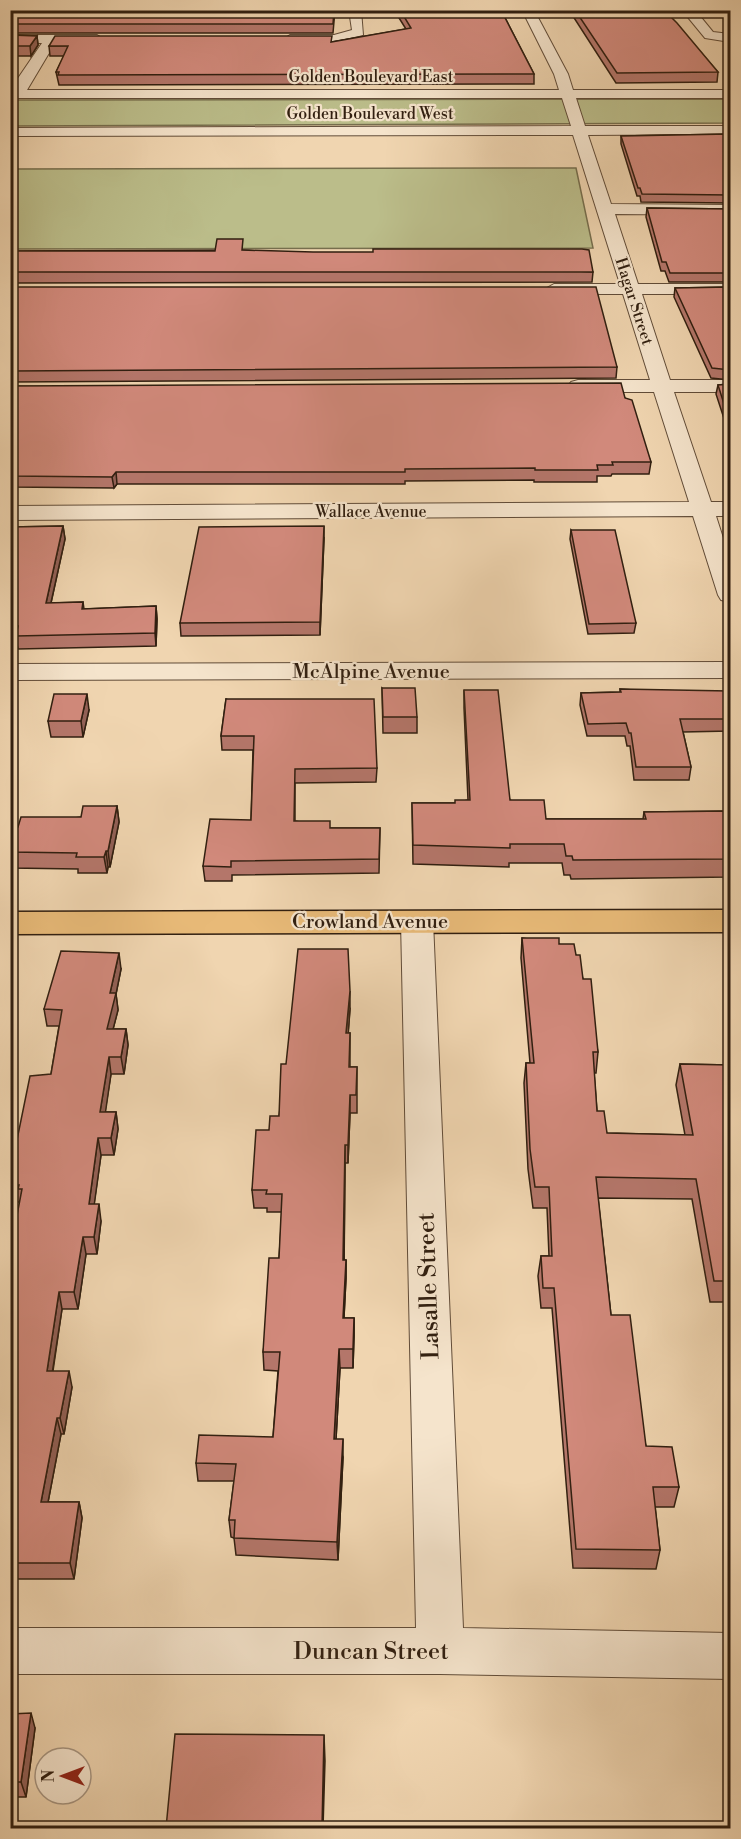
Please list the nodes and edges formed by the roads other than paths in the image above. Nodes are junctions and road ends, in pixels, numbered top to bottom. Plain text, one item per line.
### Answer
1 (528, 10) edge
2 (688, 10) edge
3 (356, 14) edge
4 (730, 38) edge
5 (10, 39) edge
6 (51, 39) junction
7 (110, 39) edge
8 (275, 39) edge
9 (14, 94) edge
10 (730, 94) edge
11 (568, 95) junction
12 (579, 130) junction
13 (730, 130) edge
14 (10, 132) edge
15 (605, 209) junction
16 (730, 210) edge
17 (536, 289) edge
18 (631, 289) junction
19 (730, 289) edge
20 (663, 386) junction
21 (730, 386) edge
22 (556, 387) edge
23 (702, 509) junction
24 (730, 509) edge
25 (10, 513) edge
26 (730, 595) edge
27 (730, 670) edge
28 (10, 672) edge
29 (417, 921) junction
30 (730, 921) edge
31 (11, 924) edge
32 (440, 1651) junction
33 (10, 1652) edge
34 (730, 1656) edge

1 - 11 street, Hagar Street
2 - 4 street
3 - 8 street
5 - 6 street
6 - 7 street
6 - 9 street
9 - 11 street, Golden Boulevard East
10 - 11 street, Golden Boulevard East
11 - 12 street, Hagar Street
12 - 13 street, Golden Boulevard West
12 - 14 street, Golden Boulevard West
12 - 15 street, Hagar Street
15 - 16 street
15 - 18 street, Hagar Street
17 - 18 street
18 - 19 street
18 - 20 street, Hagar Street
20 - 21 street
20 - 22 street
20 - 23 street, Hagar Street
23 - 24 street, Wallace Avenue
23 - 25 street, Wallace Avenue
23 - 26 street, Hagar Street
27 - 28 street, McAlpine Avenue
29 - 30 main road, Crowland Avenue
29 - 31 main road, Crowland Avenue
29 - 32 street, Lasalle Street
32 - 33 street, Duncan Street
32 - 34 street, Duncan Street

